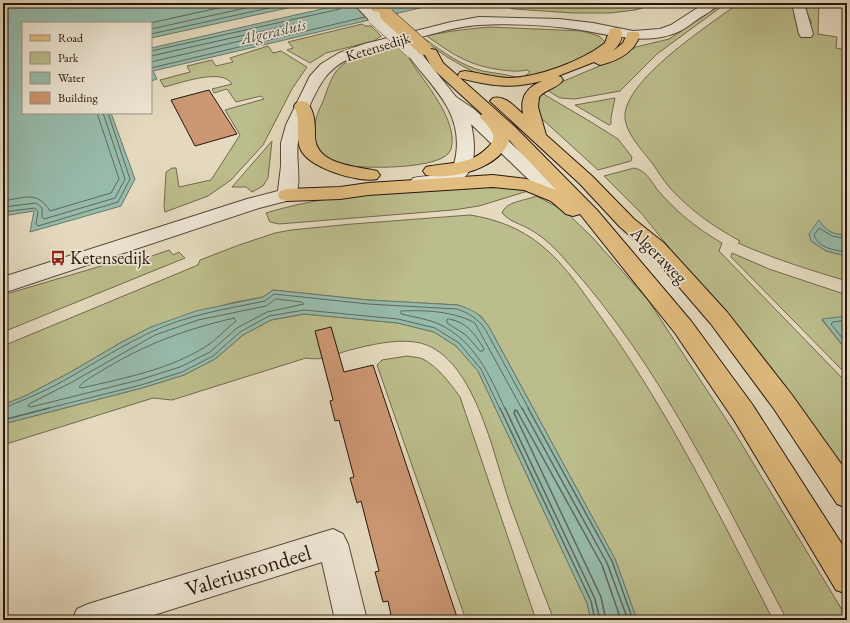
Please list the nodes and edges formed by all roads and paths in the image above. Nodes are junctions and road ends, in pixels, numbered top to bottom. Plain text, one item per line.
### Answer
1 (358, 3) edge
2 (373, 3) edge
3 (713, 3) edge
4 (798, 3) edge
5 (615, 32) junction
6 (806, 34) dead end
7 (633, 35) junction
8 (422, 51) junction
9 (465, 75) junction
10 (451, 100) junction
11 (302, 106) junction
12 (484, 107) junction
13 (539, 136) junction
14 (500, 142) junction
15 (461, 168) junction
16 (371, 175) junction
17 (400, 188) junction
18 (287, 195) junction
19 (558, 197) junction
20 (630, 263) junction
21 (3, 285) edge
22 (847, 495) edge
23 (847, 579) edge
24 (88, 620) edge
25 (351, 620) edge

1 - 8 street, bridge
2 - 8 main road, bridge
3 - 7 street, Ketensedijk
4 - 6 street
5 - 7 street, Ketensedijk
5 - 9 main road
5 - 11 street, Ketensedijk
7 - 13 main road
8 - 9 main road, Algeraweg
8 - 10 street, Algeraweg
8 - 12 main road, Algeraweg
9 - 13 main road, Algeraweg
10 - 14 street, Algeraweg
10 - 15 street
11 - 16 main road
11 - 18 street, Ketensedijk
12 - 14 main road
12 - 20 main road, Algeraweg
13 - 22 main road, Algeraweg
14 - 15 main road
14 - 19 street, Algeraweg
15 - 16 main road
15 - 17 street
16 - 18 main road
17 - 18 main road
17 - 19 main road
18 - 21 street
19 - 20 main road, Algeraweg
20 - 23 main road, Algeraweg
24 - 25 street, Valeriusrondeel

